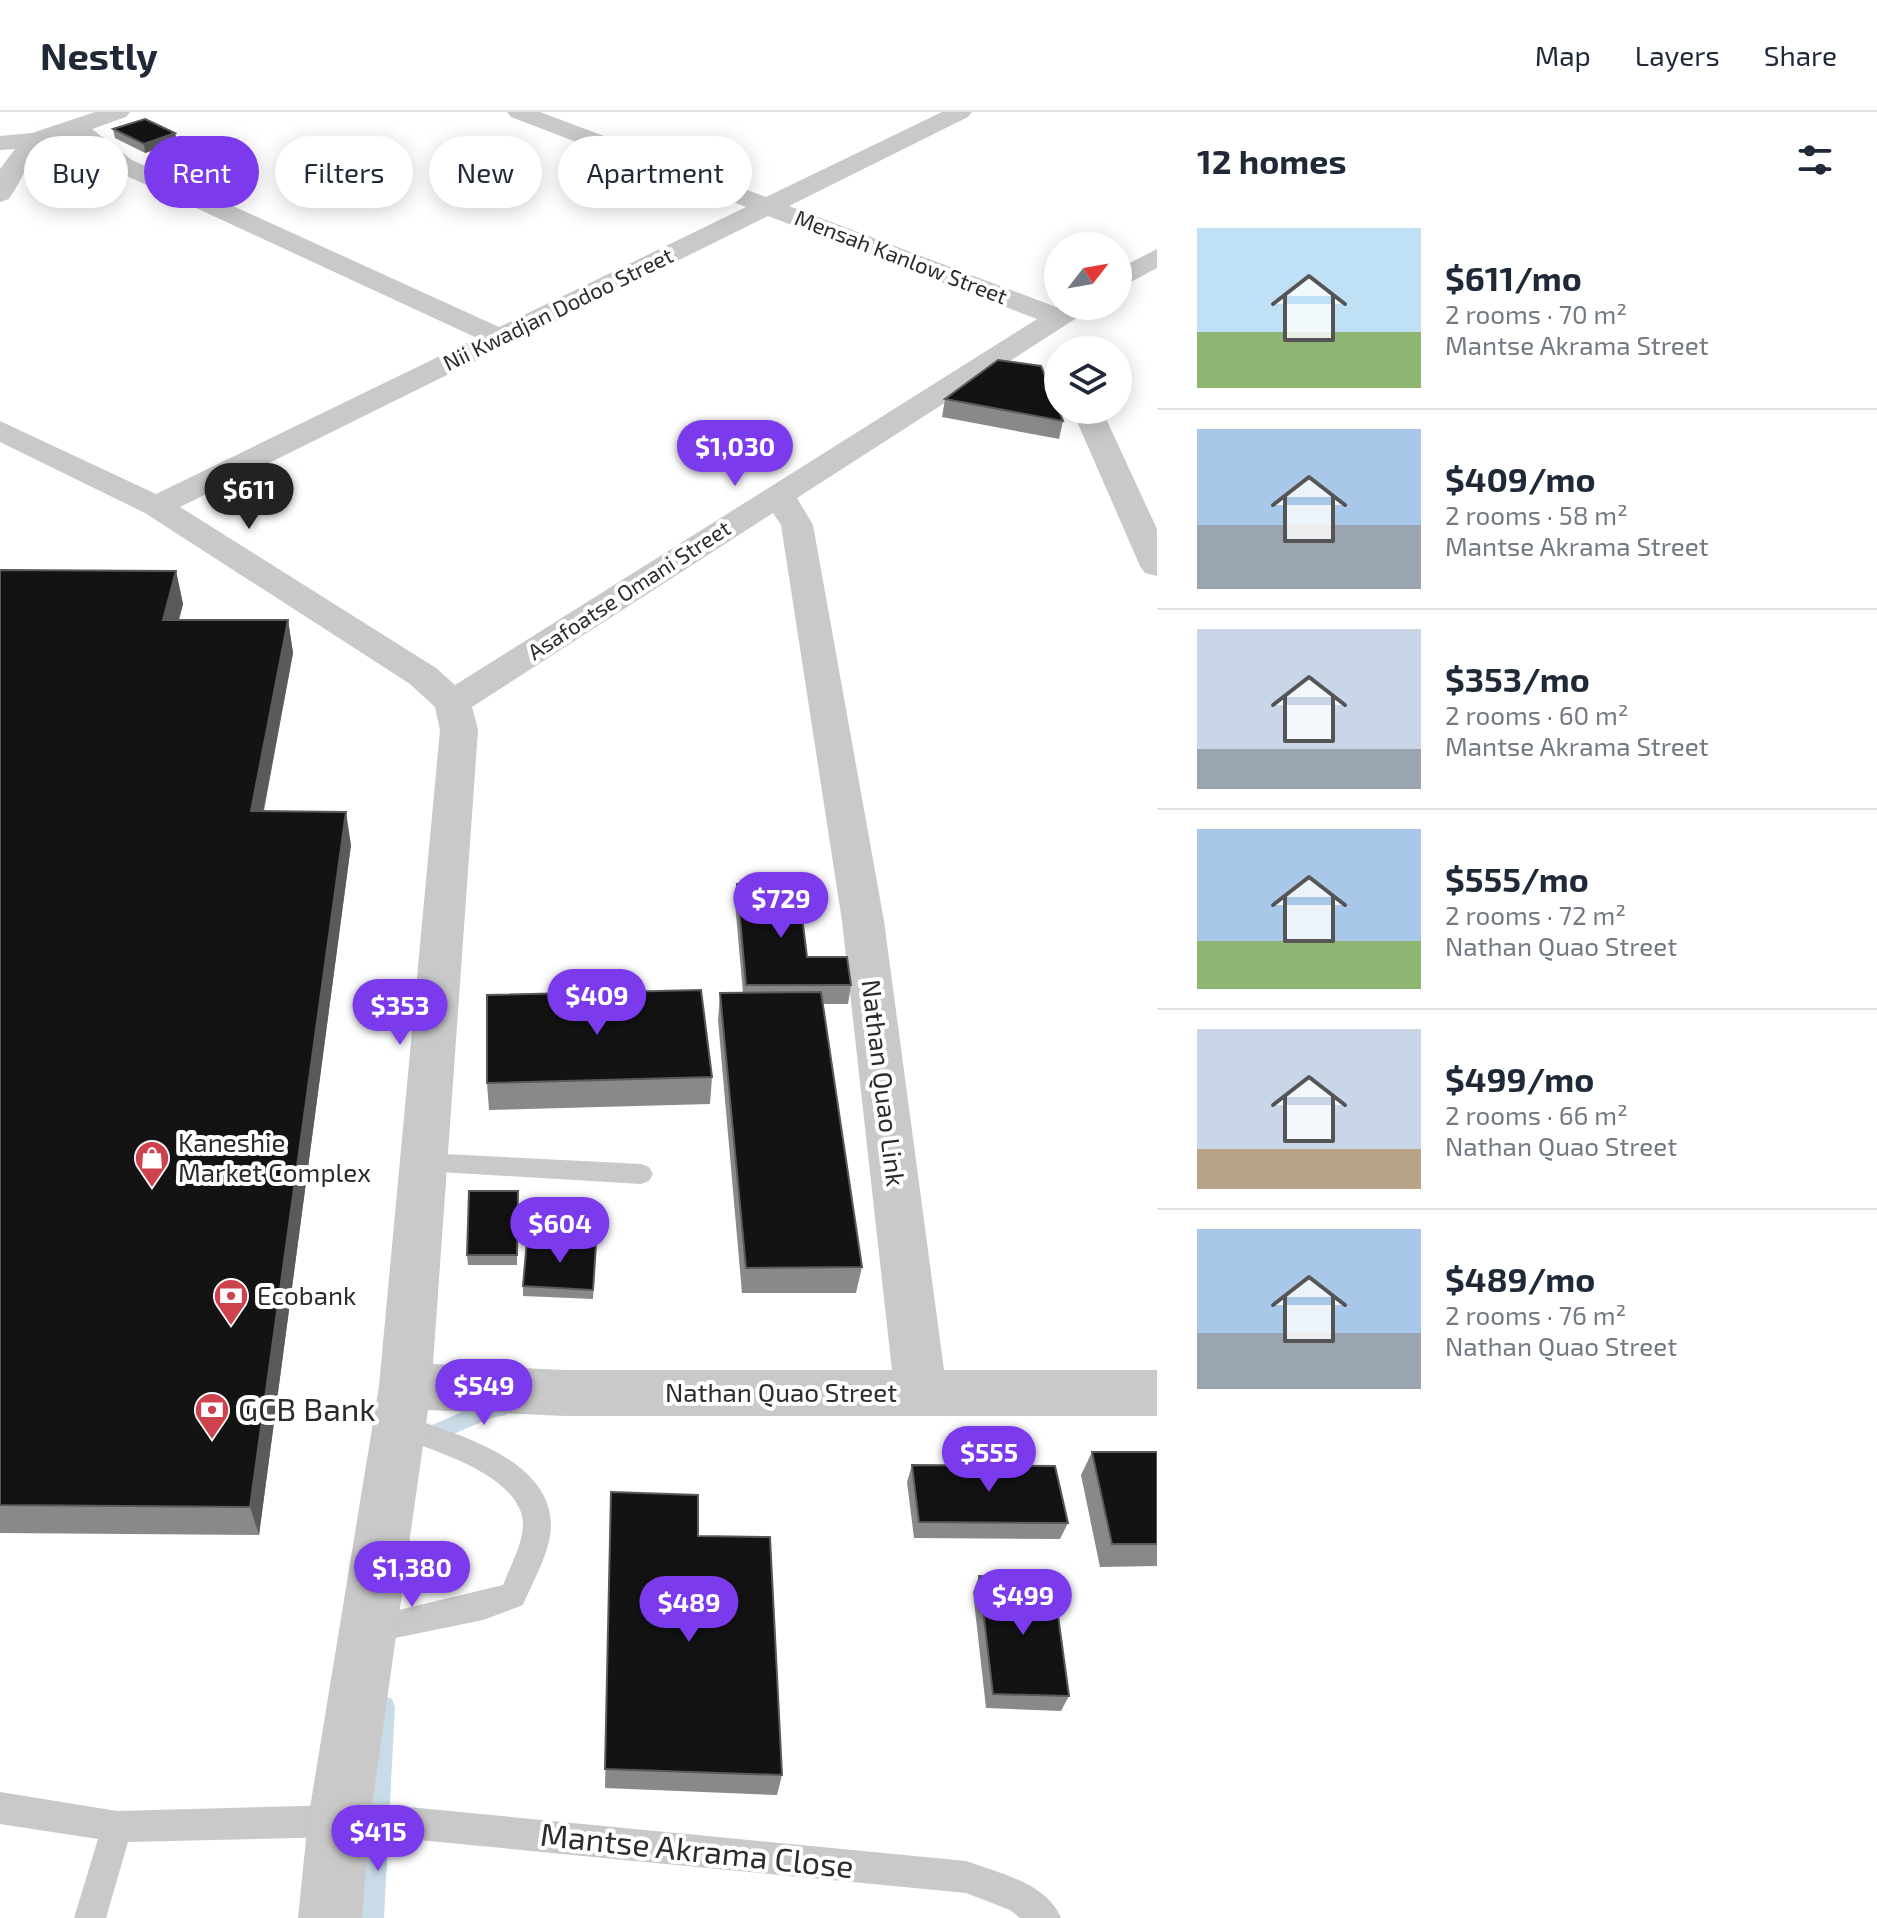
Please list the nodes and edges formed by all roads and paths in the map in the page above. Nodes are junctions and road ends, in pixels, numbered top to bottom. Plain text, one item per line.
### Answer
1 (118, 112) edge
2 (519, 112) edge
3 (960, 112) edge
4 (76, 128) junction
5 (49, 136) edge
6 (24, 141) edge
7 (0, 143) edge
8 (24, 153) edge
9 (0, 194) edge
10 (770, 207) junction
11 (1157, 257) edge
12 (1132, 272) edge
13 (1061, 324) edge
14 (498, 337) junction
15 (1093, 424) edge
16 (0, 430) edge
17 (778, 494) junction
18 (156, 506) junction
19 (1157, 566) edge
20 (453, 703) junction
21 (424, 1162) junction
22 (641, 1174) dead end
23 (921, 1393) junction
24 (1157, 1393) edge
25 (402, 1406) junction
26 (368, 1630) junction
27 (0, 1808) edge
28 (339, 1820) junction
29 (117, 1827) junction
30 (90, 1918) edge
31 (330, 1918) edge
32 (1045, 1918) edge

1 - 4 street
2 - 10 street, Mensah Kanlow Street
3 - 10 street, Nii Kwadjan Dodoo Street
4 - 5 street
4 - 14 street
6 - 7 street
8 - 9 street
10 - 13 street, Mensah Kanlow Street
10 - 14 street, Nii Kwadjan Dodoo Street
11 - 12 street
13 - 17 street, Asafoatse Omani Street
14 - 18 street, Nii Kwadjan Dodoo Street
15 - 19 street
16 - 18 street
17 - 20 street, Asafoatse Omani Street
17 - 23 street, Nathan Quao Link
18 - 20 street
20 - 21 street
21 - 22 lane
21 - 25 street
23 - 24 street, Nathan Quao Street
23 - 25 street, Nathan Quao Street
25 - 26 street
25 - 26 lane
26 - 28 street
27 - 29 lane, Mantse Akrama Close
28 - 29 lane, Mantse Akrama Close
28 - 31 street
28 - 32 lane, Mantse Akrama Close
29 - 30 lane

